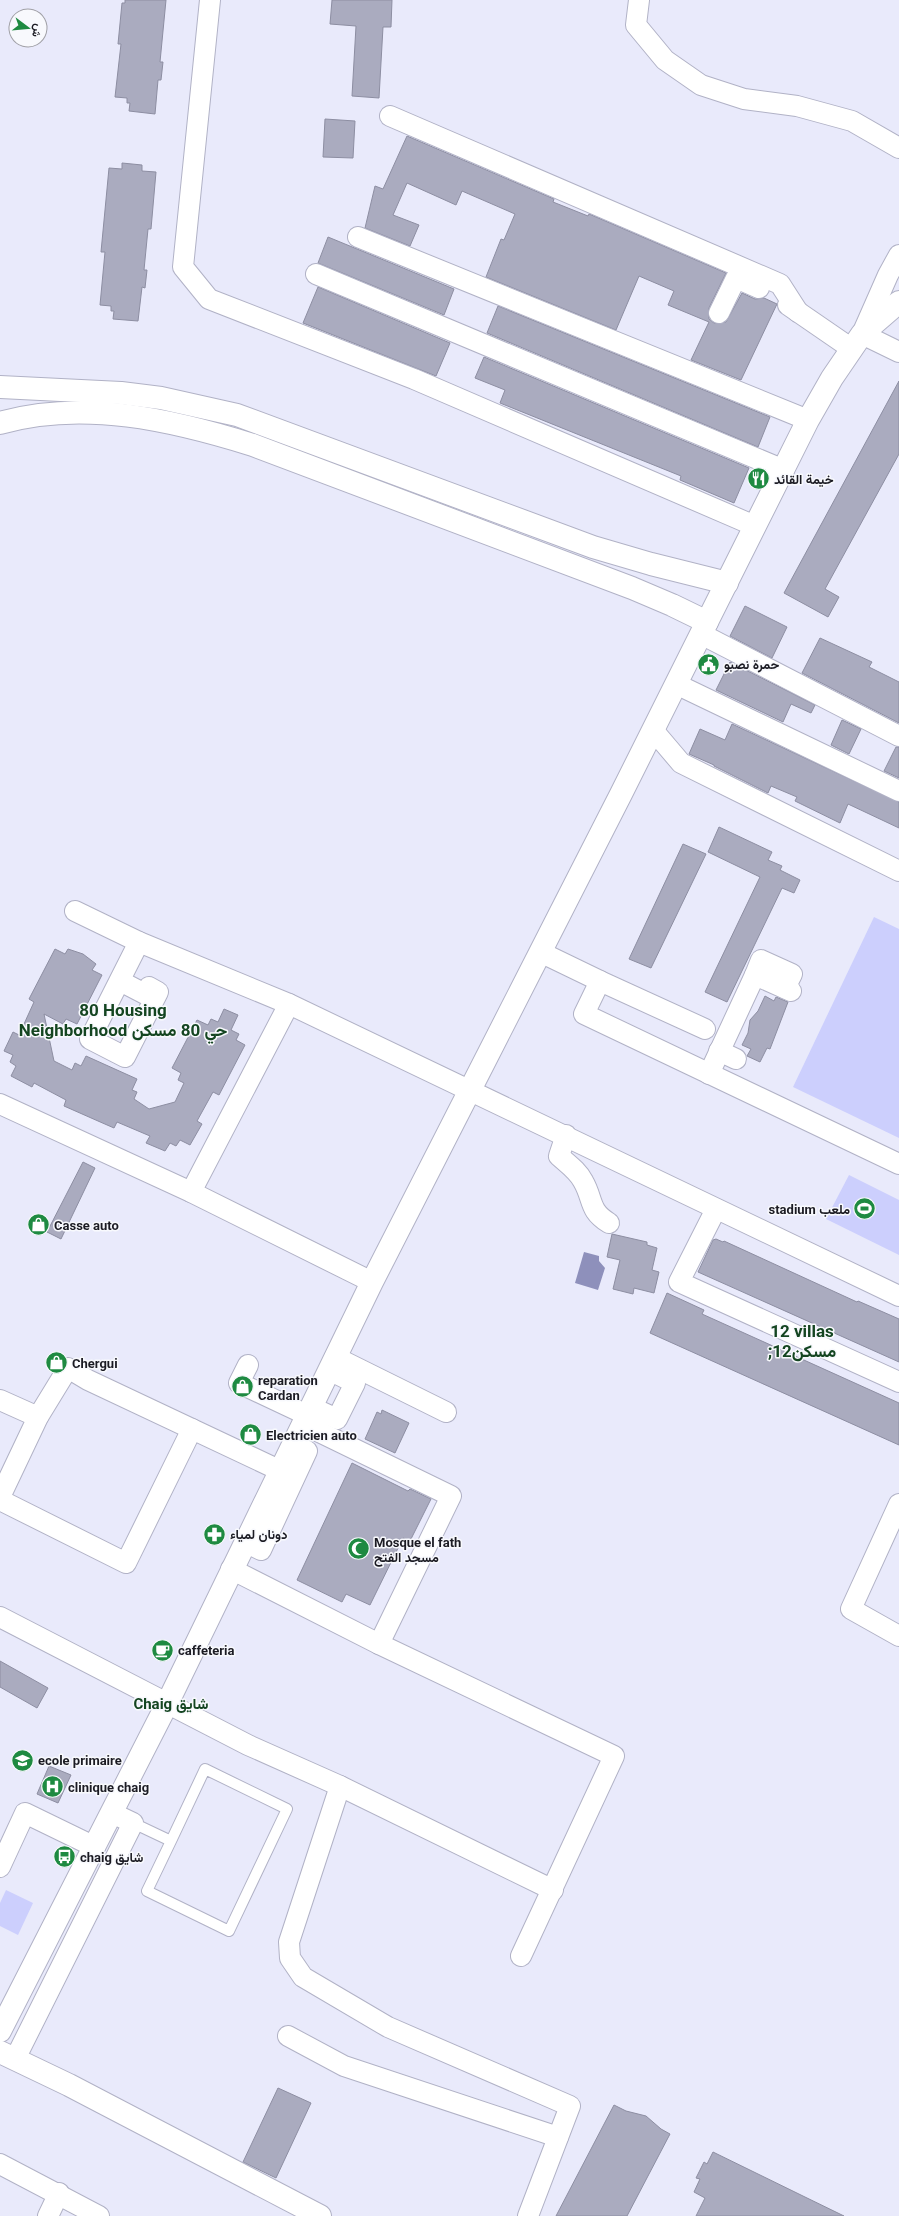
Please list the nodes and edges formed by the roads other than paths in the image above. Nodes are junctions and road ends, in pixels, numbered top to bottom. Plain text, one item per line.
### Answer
1 (210, 0) edge
2 (639, 0) edge
3 (390, 116) dead end
4 (899, 148) edge
5 (358, 237) dead end
6 (899, 255) edge
7 (316, 274) dead end
8 (899, 302) edge
9 (798, 312) junction
10 (719, 313) dead end
11 (857, 342) junction
12 (899, 352) edge
13 (0, 387) edge
14 (808, 420) junction
15 (0, 423) edge
16 (784, 470) junction
17 (755, 526) junction
18 (726, 583) junction
19 (704, 628) junction
20 (676, 684) junction
21 (653, 730) junction
22 (899, 736) edge
23 (899, 791) edge
24 (899, 871) edge
25 (75, 911) dead end
26 (139, 942) junction
27 (540, 952) junction
28 (120, 981) dead end
29 (600, 981) junction
30 (788, 990) dead end
31 (289, 1004) junction
32 (706, 1028) dead end
33 (709, 1074) junction
34 (469, 1091) junction
35 (0, 1104) edge
36 (566, 1135) junction
37 (899, 1164) edge
38 (191, 1192) junction
39 (716, 1209) junction
40 (609, 1223) dead end
41 (372, 1282) junction
42 (899, 1296) edge
43 (332, 1364) junction
44 (248, 1365) dead end
45 (899, 1382) edge
46 (0, 1400) edge
47 (446, 1412) dead end
48 (307, 1415) junction
49 (38, 1417) junction
50 (192, 1429) junction
51 (293, 1444) junction
52 (281, 1471) junction
53 (0, 1499) edge
54 (899, 1504) edge
55 (245, 1542) junction
56 (231, 1569) junction
57 (0, 1617) edge
58 (899, 1636) edge
59 (379, 1644) junction
60 (167, 1704) junction
61 (340, 1786) junction
62 (112, 1813) junction
63 (133, 1823) junction
64 (171, 1841) junction
65 (95, 1847) junction
66 (0, 1867) edge
67 (553, 1890) junction
68 (521, 1956) dead end
69 (0, 2031) edge
70 (288, 2036) dead end
71 (7, 2056) edge
72 (558, 2137) junction
73 (0, 2164) edge
74 (59, 2193) junction
75 (48, 2216) edge
76 (99, 2216) edge
77 (320, 2216) edge
78 (528, 2216) edge

1 - 17 street
2 - 4 street
3 - 9 street
5 - 14 street
6 - 11 street
7 - 16 street
8 - 11 main road
9 - 10 street
9 - 11 street
11 - 12 street
11 - 14 main road
13 - 18 main road
14 - 16 main road
15 - 19 main road
16 - 17 main road
17 - 18 main road
18 - 19 main road
19 - 20 main road
19 - 22 street
20 - 21 main road
20 - 23 street
21 - 24 street
21 - 27 main road
25 - 26 street
26 - 28 street
26 - 31 street
27 - 29 street
27 - 34 main road
29 - 32 street
29 - 33 street
30 - 33 street
31 - 34 street
31 - 38 street
33 - 37 street
34 - 36 street
34 - 41 main road
35 - 38 street
36 - 39 street
36 - 40 street
38 - 41 street
39 - 42 street
39 - 45 street
41 - 43 main road
43 - 47 street
43 - 48 main road
43 - 48 street
44 - 48 street
46 - 49 street
48 - 51 main road
48 - 59 street
49 - 50 street
49 - 53 street
50 - 52 street
50 - 53 street
51 - 52 main road
51 - 55 street
52 - 55 main road
54 - 58 street
55 - 56 main road
56 - 59 street
56 - 60 main road
57 - 60 street
59 - 67 street
60 - 61 street
60 - 62 main road
61 - 67 street
61 - 72 street
62 - 63 street
62 - 65 main road
63 - 64 lane
63 - 71 street
64 - 64 lane
65 - 66 street
65 - 69 main road
67 - 68 street
70 - 72 street
71 - 77 main road
72 - 78 street
73 - 74 street
74 - 75 street
74 - 76 street

